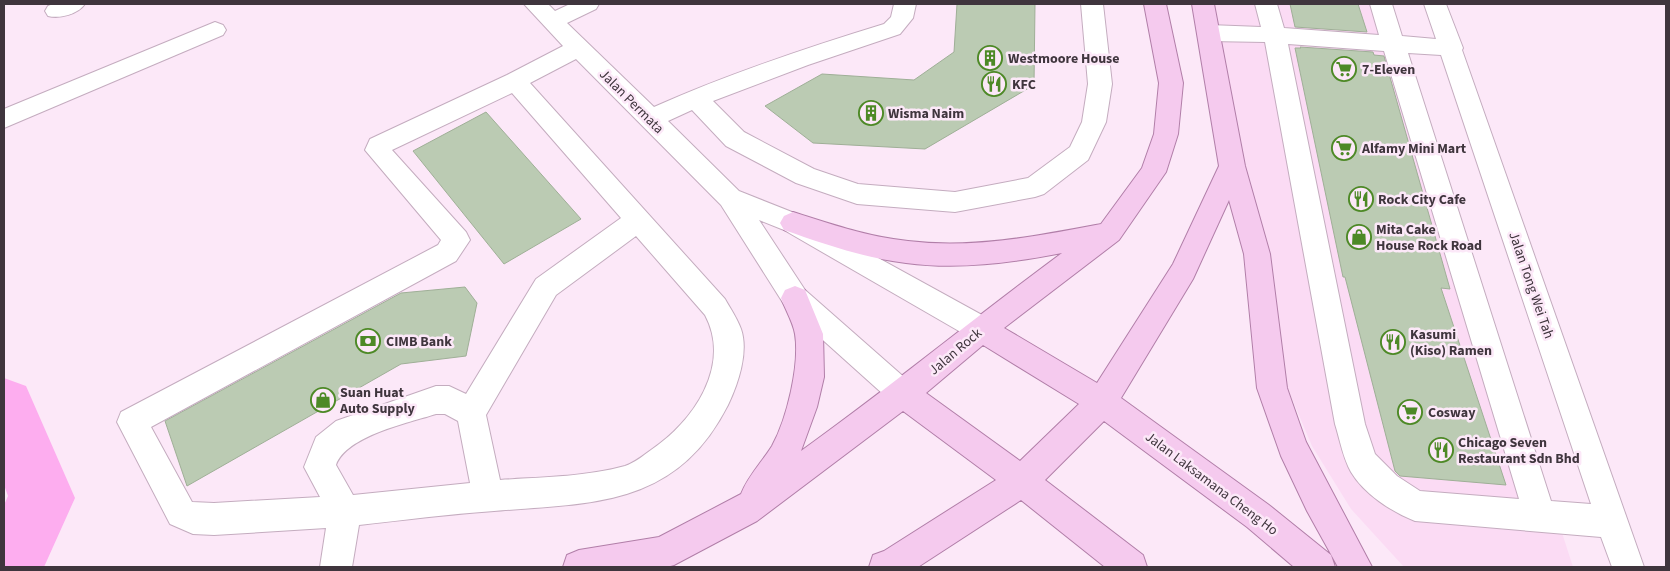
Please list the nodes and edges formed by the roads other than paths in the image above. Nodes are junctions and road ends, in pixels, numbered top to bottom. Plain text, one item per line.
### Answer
1 (535, 4) edge
2 (588, 4) edge
3 (905, 4) edge
4 (1092, 4) edge
5 (1155, 4) edge
6 (1203, 4) edge
7 (1266, 4) edge
8 (1381, 4) edge
9 (1435, 4) edge
10 (552, 21) junction
11 (216, 30) dead end
12 (1209, 32) junction
13 (1275, 35) junction
14 (1394, 43) junction
15 (579, 48) junction
16 (1452, 48) junction
17 (515, 81) junction
18 (695, 98) junction
19 (4, 119) edge
20 (650, 119) junction
21 (1232, 166) junction
22 (730, 198) junction
23 (639, 218) junction
24 (793, 222) junction
25 (1110, 232) junction
26 (794, 298) junction
27 (982, 329) junction
28 (903, 394) junction
29 (1102, 402) junction
30 (471, 413) junction
31 (1022, 480) junction
32 (488, 496) junction
33 (746, 510) junction
34 (345, 511) junction
35 (1540, 516) junction
36 (1613, 522) junction
37 (336, 567) edge
38 (579, 567) edge
39 (885, 567) edge
40 (1131, 567) edge
41 (1319, 567) edge
42 (1356, 567) edge
43 (1628, 567) edge

1 - 10 street, Jalan Permata
2 - 10 street
3 - 18 street
4 - 18 street
5 - 25 main road, Jalan Rock
6 - 12 main road
7 - 13 street
8 - 14 street
9 - 16 street, Jalan Tong Wei Tah
10 - 15 street, Jalan Permata
11 - 19 street
12 - 13 street
12 - 21 main road
13 - 14 street
13 - 35 street
14 - 16 street
14 - 35 street
15 - 17 street
15 - 20 street, Jalan Permata
16 - 36 street, Jalan Tong Wei Tah
17 - 23 street
17 - 34 street
18 - 20 street
20 - 22 street, Jalan Permata
21 - 29 main road
21 - 42 main road
22 - 24 street
22 - 26 street
23 - 30 street
23 - 32 street
24 - 25 main road
24 - 27 street
25 - 27 main road, Jalan Rock
26 - 28 street
26 - 33 main road
27 - 28 main road, Jalan Rock
27 - 29 main road, Jalan Laksamana Cheng Ho
28 - 31 main road
28 - 33 main road, Jalan Rock
29 - 31 main road
29 - 41 main road, Jalan Laksamana Cheng Ho
30 - 32 street
30 - 34 street
31 - 39 main road
31 - 40 main road
32 - 34 street
33 - 38 main road, Jalan Rock
34 - 37 street
35 - 36 street
36 - 43 street, Jalan Tong Wei Tah

